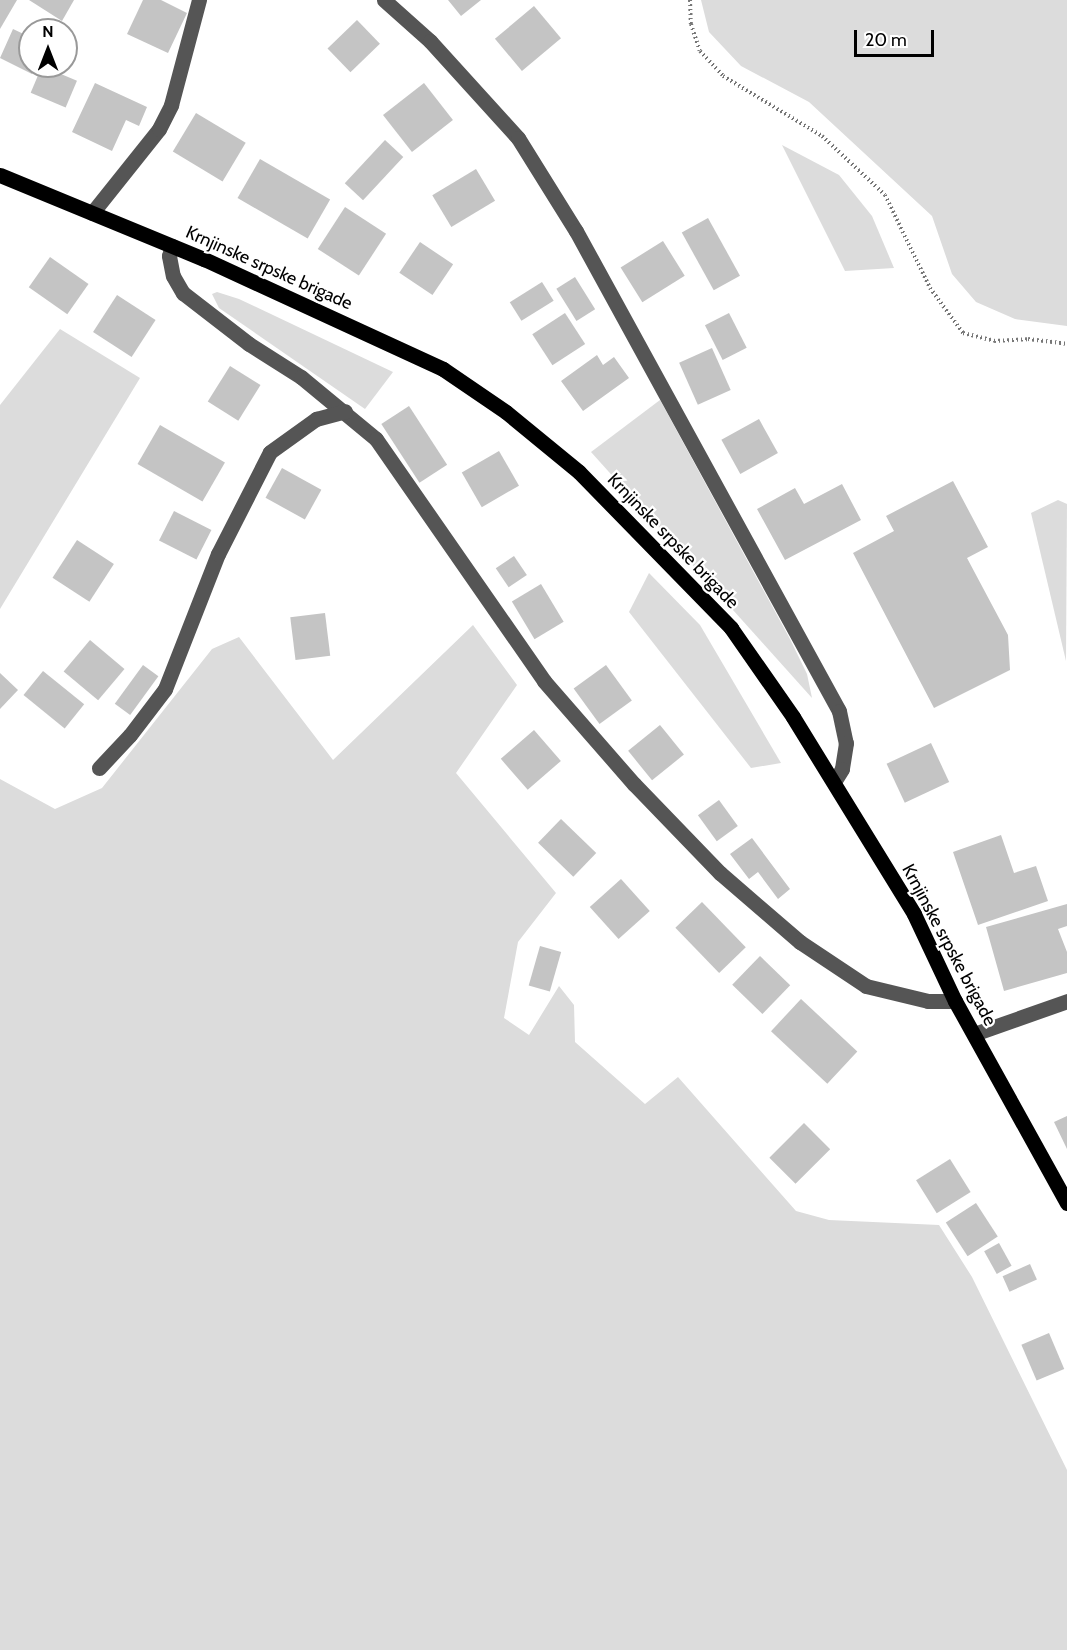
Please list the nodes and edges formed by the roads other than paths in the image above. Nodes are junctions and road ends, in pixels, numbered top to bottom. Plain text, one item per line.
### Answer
1 (199, 0) edge
2 (384, 0) edge
3 (0, 175) edge
4 (92, 213) junction
5 (172, 246) junction
6 (345, 411) junction
7 (99, 768) dead end
8 (834, 782) junction
9 (955, 1000) junction
10 (1067, 1001) edge
11 (974, 1034) junction
12 (1067, 1203) edge

1 - 4 street
2 - 8 street
3 - 4 main road, Krnjinske srpske brigade
4 - 5 main road, Krnjinske srpske brigade
5 - 6 street
5 - 8 main road, Krnjinske srpske brigade
6 - 7 street
6 - 9 street
8 - 9 main road, Krnjinske srpske brigade
9 - 11 main road, Krnjinske srpske brigade
10 - 11 street
11 - 12 main road, Krnjinske srpske brigade

